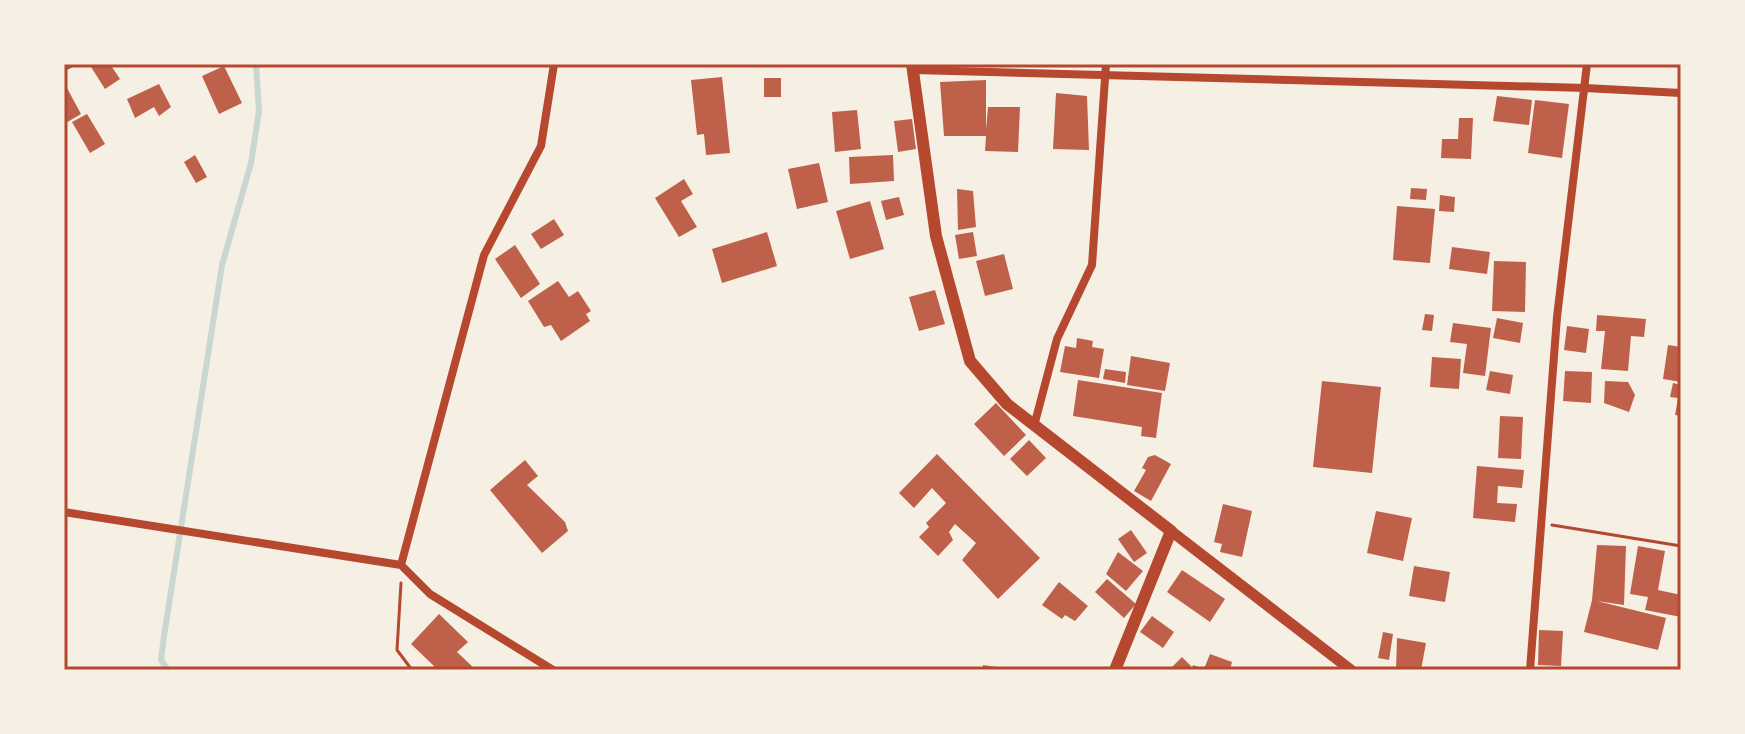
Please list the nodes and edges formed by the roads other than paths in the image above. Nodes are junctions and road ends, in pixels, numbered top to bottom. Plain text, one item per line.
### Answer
1 (70, 64) edge
2 (554, 64) edge
3 (1587, 64) edge
4 (64, 67) edge
5 (912, 67) edge
6 (1106, 69) edge
7 (1585, 88) junction
8 (1681, 93) edge
9 (1034, 426) junction
10 (64, 512) edge
11 (1171, 531) junction
12 (401, 565) junction
13 (553, 670) edge
14 (1115, 670) edge
15 (1351, 670) edge
16 (1530, 670) edge

1 - 4 street
2 - 12 street
3 - 7 street
5 - 6 street
5 - 9 main road
6 - 7 street
6 - 9 street
7 - 8 street
7 - 16 street
9 - 11 main road
10 - 12 street
11 - 14 main road
11 - 15 street
12 - 13 street

